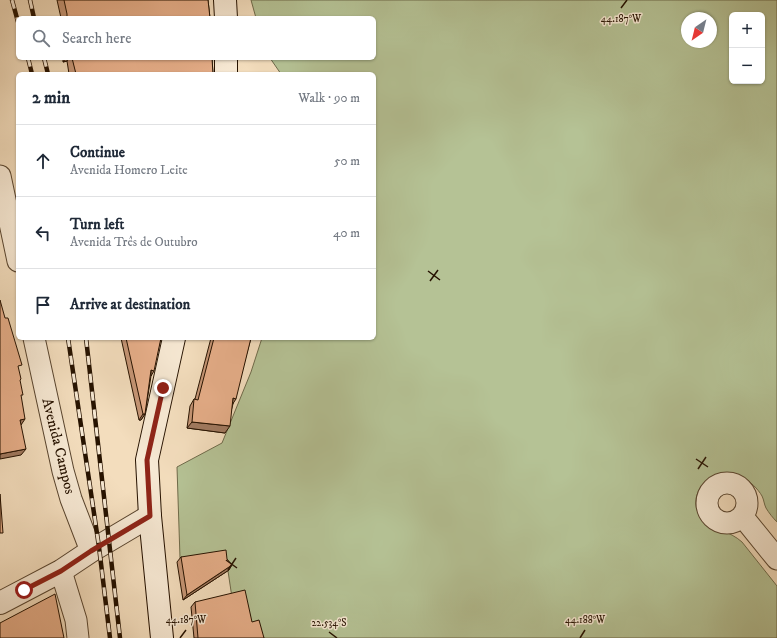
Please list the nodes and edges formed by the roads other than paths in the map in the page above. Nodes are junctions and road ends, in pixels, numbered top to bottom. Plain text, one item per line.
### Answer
1 (225, 0) edge
2 (226, 16) edge
3 (226, 60) edge
4 (226, 72) edge
5 (0, 176) edge
6 (16, 252) edge
7 (34, 340) edge
8 (174, 340) edge
9 (150, 516) junction
10 (743, 517) dead end
11 (91, 551) junction
12 (777, 559) edge
13 (61, 571) junction
14 (0, 603) edge
15 (78, 638) edge
16 (162, 638) edge

1 - 2 main road
3 - 4 main road
5 - 6 street
7 - 11 street, Avenida Campos
8 - 9 main road
9 - 11 main road
9 - 16 main road
10 - 12 street
11 - 13 main road
13 - 14 main road
13 - 15 street

